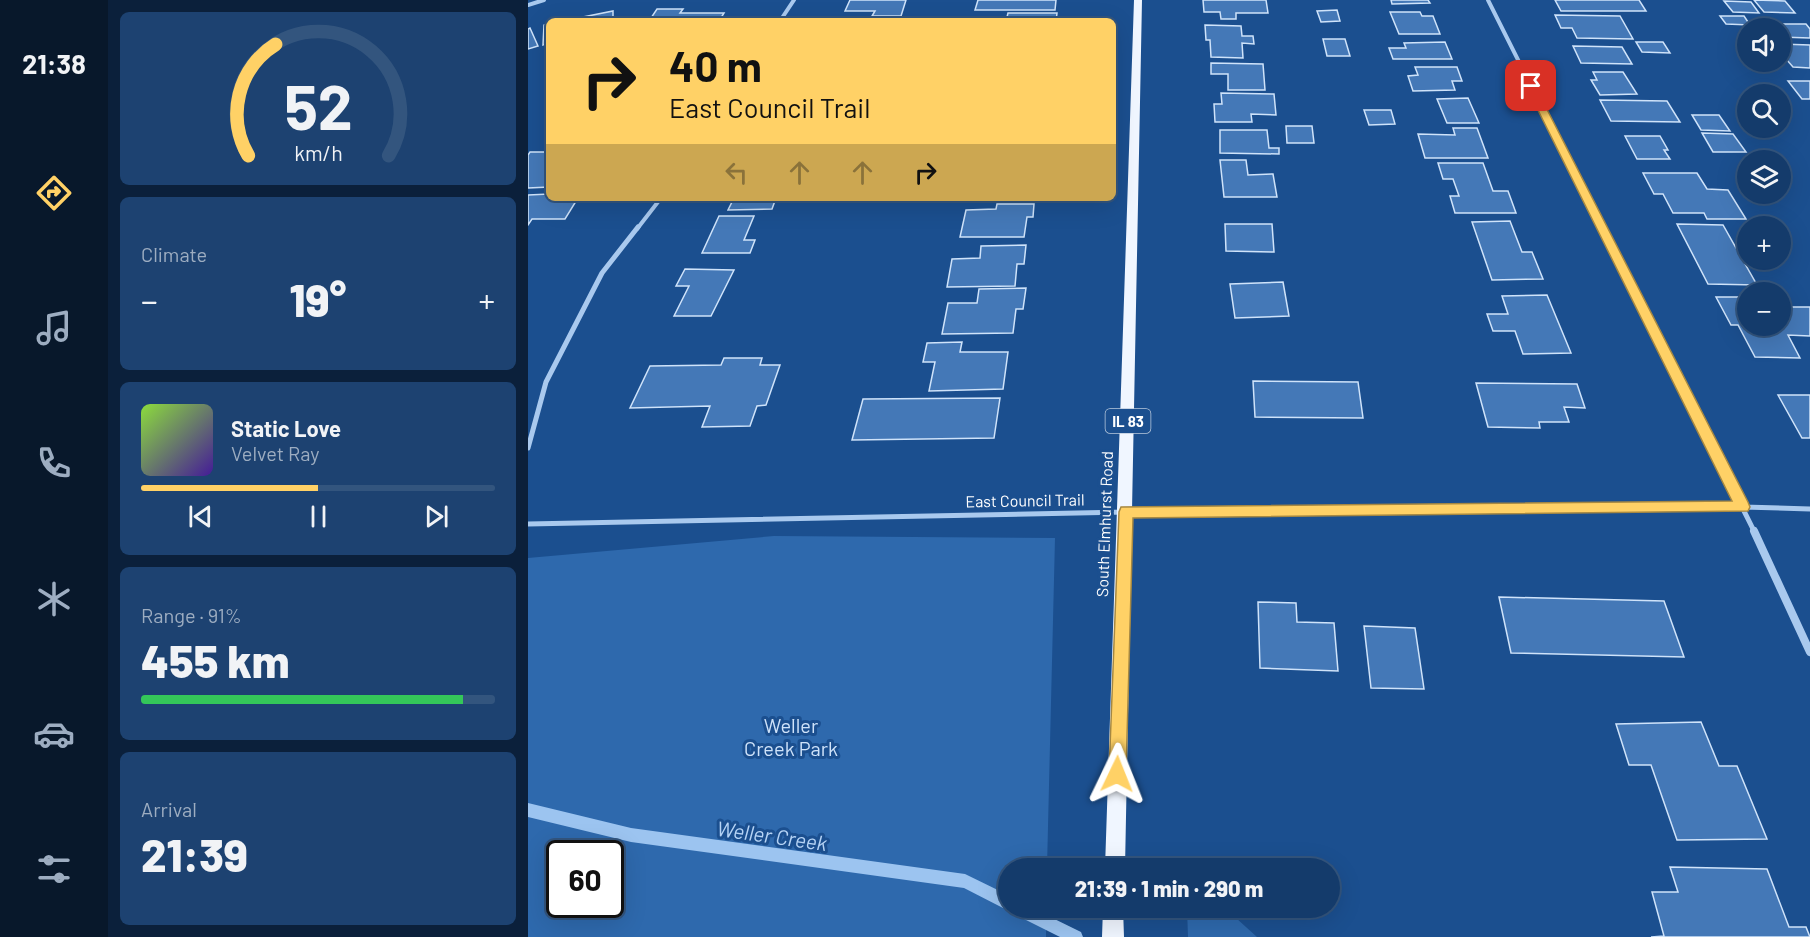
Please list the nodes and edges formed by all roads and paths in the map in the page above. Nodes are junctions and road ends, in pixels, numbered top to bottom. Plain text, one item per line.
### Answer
1 (544, 0) edge
2 (794, 0) edge
3 (1138, 0) edge
4 (1488, 0) edge
5 (528, 5) edge
6 (782, 18) edge
7 (658, 201) edge
8 (528, 448) edge
9 (1743, 507) junction
10 (1810, 509) edge
11 (1126, 512) junction
12 (528, 524) edge
13 (1810, 652) edge
14 (1115, 858) edge
15 (1113, 918) edge
16 (1113, 937) edge

1 - 5 street
2 - 6 street
3 - 11 main road, South Elmhurst Road / IL 83
4 - 9 street
7 - 8 street
9 - 10 street, East Council Trail
9 - 11 street, East Council Trail
9 - 13 street
11 - 12 street, East Council Trail
11 - 14 main road, South Elmhurst Road / IL 83
15 - 16 main road

